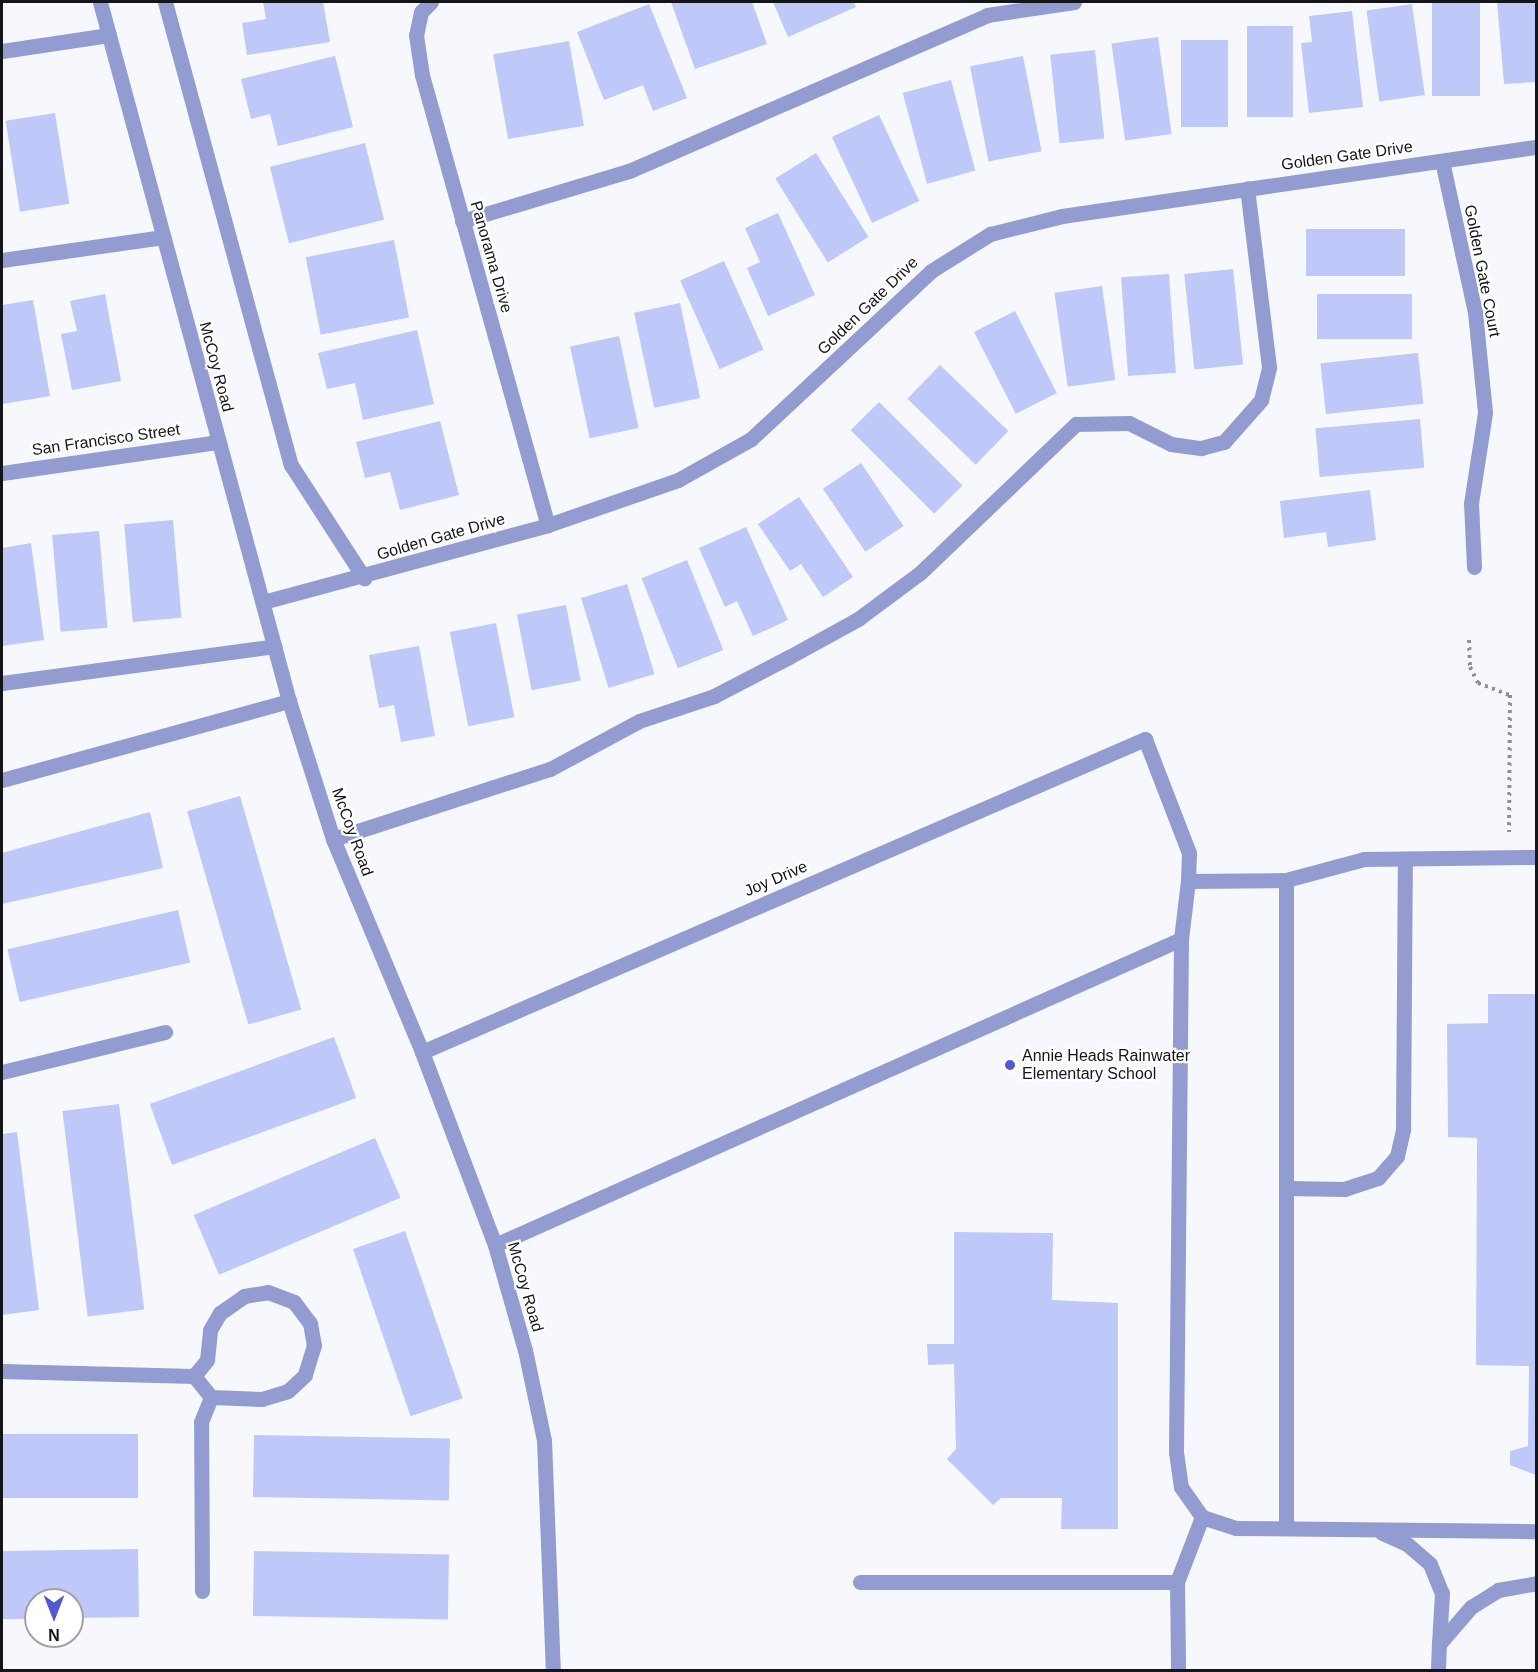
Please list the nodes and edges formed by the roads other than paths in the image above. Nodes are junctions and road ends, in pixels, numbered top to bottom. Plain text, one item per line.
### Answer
1 (100, 2) edge
2 (165, 2) edge
3 (431, 2) edge
4 (1074, 2) edge
5 (109, 35) junction
6 (2, 51) edge
7 (1536, 147) edge
8 (1442, 161) junction
9 (1247, 188) junction
10 (462, 221) junction
11 (163, 237) junction
12 (2, 260) edge
13 (217, 442) junction
14 (2, 473) edge
15 (548, 525) junction
16 (1474, 567) dead end
17 (364, 578) junction
18 (263, 602) junction
19 (275, 646) junction
20 (2, 683) edge
21 (289, 701) junction
22 (2, 780) edge
23 (333, 839) junction
24 (1536, 857) edge
25 (1405, 859) junction
26 (1286, 880) junction
27 (1188, 881) junction
28 (1181, 939) junction
29 (165, 1032) dead end
30 (422, 1052) junction
31 (2, 1072) edge
32 (1286, 1188) junction
33 (495, 1245) junction
34 (2, 1371) edge
35 (194, 1376) junction
36 (211, 1397) junction
37 (1202, 1517) junction
38 (1286, 1528) junction
39 (1373, 1529) junction
40 (1536, 1532) edge
41 (860, 1582) dead end
42 (1177, 1582) junction
43 (1536, 1583) edge
44 (202, 1591) dead end
45 (1439, 1644) junction
46 (553, 1671) edge
47 (1178, 1671) edge
48 (1438, 1671) edge

1 - 5 street, McCoy Road
2 - 17 street
3 - 10 street, Panorama Drive
4 - 10 street
5 - 6 street
5 - 11 street, McCoy Road
7 - 8 street, Golden Gate Drive
8 - 9 street, Golden Gate Drive
8 - 16 street, Golden Gate Court
9 - 15 street, Golden Gate Drive
9 - 23 street
10 - 15 street, Panorama Drive
11 - 12 street
11 - 13 street, McCoy Road
13 - 14 street, San Francisco Street
13 - 18 street, McCoy Road
15 - 17 street, Golden Gate Drive
17 - 18 street, Golden Gate Drive
18 - 19 street, McCoy Road
19 - 20 street
19 - 21 street, McCoy Road
21 - 22 street
21 - 23 street, McCoy Road
23 - 30 street, McCoy Road
24 - 25 street
25 - 26 street
25 - 32 street
26 - 27 street
26 - 32 street
27 - 28 street
27 - 30 street, Joy Drive
28 - 33 street
28 - 37 street
29 - 31 street
30 - 33 street, McCoy Road
32 - 38 street
33 - 46 street, McCoy Road
34 - 35 street
35 - 36 street
35 - 36 street
36 - 44 street
37 - 38 street
37 - 42 street
38 - 39 street
39 - 40 street
39 - 45 street
41 - 42 street
42 - 47 street
43 - 45 street
45 - 48 street

